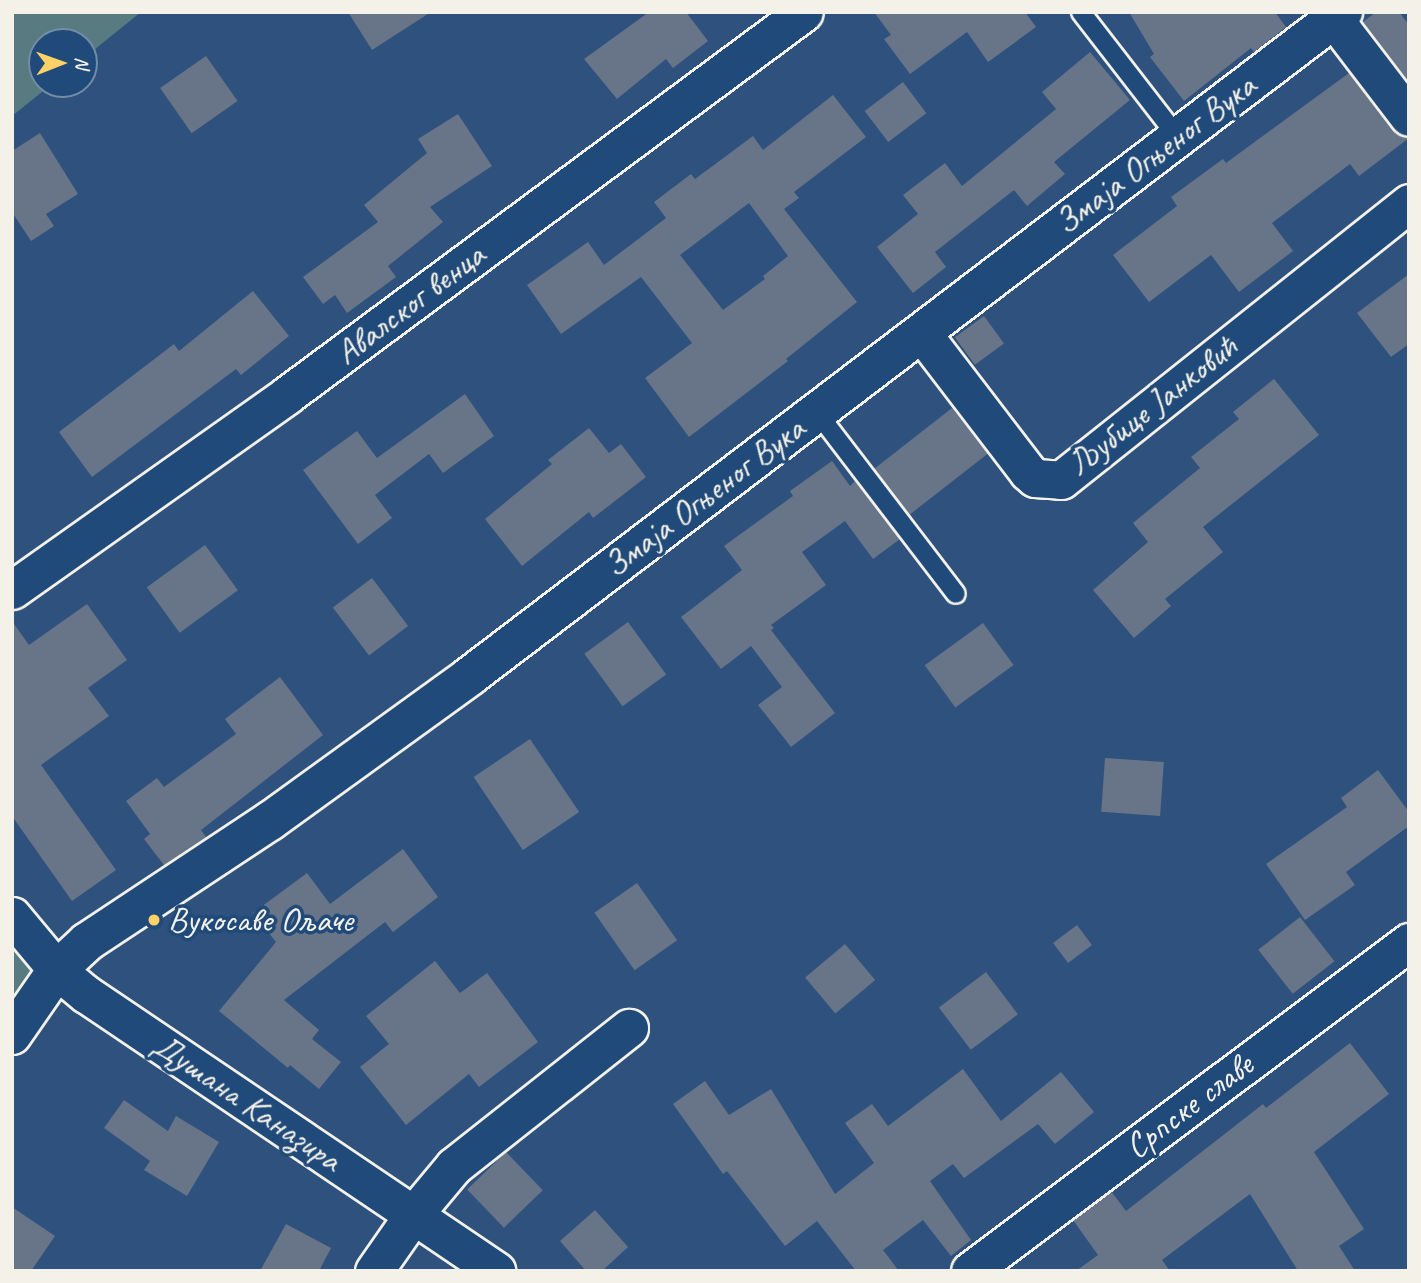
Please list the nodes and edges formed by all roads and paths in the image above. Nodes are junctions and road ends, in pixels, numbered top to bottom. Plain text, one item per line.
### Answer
1 (804, 12) edge
2 (1080, 12) edge
3 (1339, 16) edge
4 (1409, 117) edge
5 (1177, 136) junction
6 (1409, 203) edge
7 (921, 332) junction
8 (816, 411) junction
9 (12, 590) edge
10 (956, 594) dead end
11 (12, 916) edge
12 (1409, 942) edge
13 (57, 970) junction
14 (629, 1028) dead end
15 (12, 1035) edge
16 (413, 1215) junction
17 (374, 1271) edge
18 (496, 1271) edge
19 (970, 1271) edge

1 - 9 street, Авалског венца
2 - 5 lane
3 - 4 street
3 - 5 street, Змаја Огњеног Вука
5 - 7 street, Змаја Огњеног Вука
6 - 7 street, Љубице Јанковић
7 - 8 street, Змаја Огњеног Вука
8 - 10 lane
8 - 13 street, Змаја Огњеног Вука
11 - 13 street, Душана Каназира
12 - 19 street, Српске славе
13 - 15 street, Змаја Огњеног Вука
13 - 16 street, Душана Каназира
14 - 16 street
16 - 17 street
16 - 18 street, Душана Каназира

